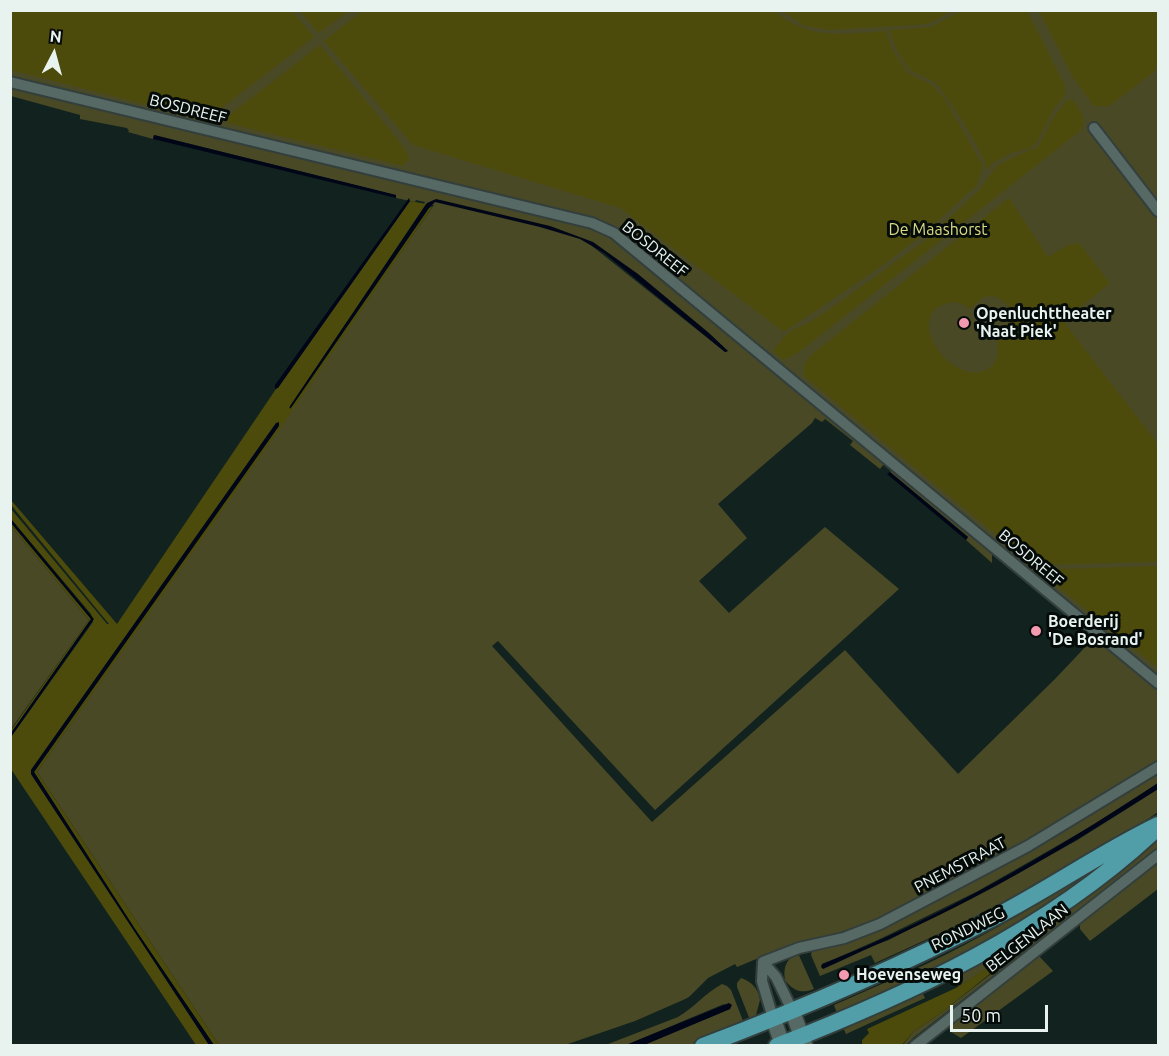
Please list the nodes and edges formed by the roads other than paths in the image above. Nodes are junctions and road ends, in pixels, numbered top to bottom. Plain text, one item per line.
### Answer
1 (10, 82) edge
2 (1094, 128) dead end
3 (1158, 211) edge
4 (1158, 683) edge
5 (1158, 767) edge
6 (1158, 826) edge
7 (1158, 855) edge
8 (763, 962) junction
9 (792, 1010) junction
10 (773, 1018) junction
11 (804, 1041) edge
12 (780, 1045) edge
13 (703, 1046) edge
14 (915, 1046) edge

1 - 4 street, BOSDREEF
2 - 3 street
5 - 8 street, PNEMSTRAAT
6 - 9 main road, RONDWEG
6 - 11 main road, RONDWEG
7 - 14 street, BELGENLAAN
8 - 9 street
8 - 10 street
9 - 10 main road, RONDWEG
9 - 11 main road
10 - 12 main road
10 - 13 main road, RONDWEG
11 - 12 main road, RONDWEG

